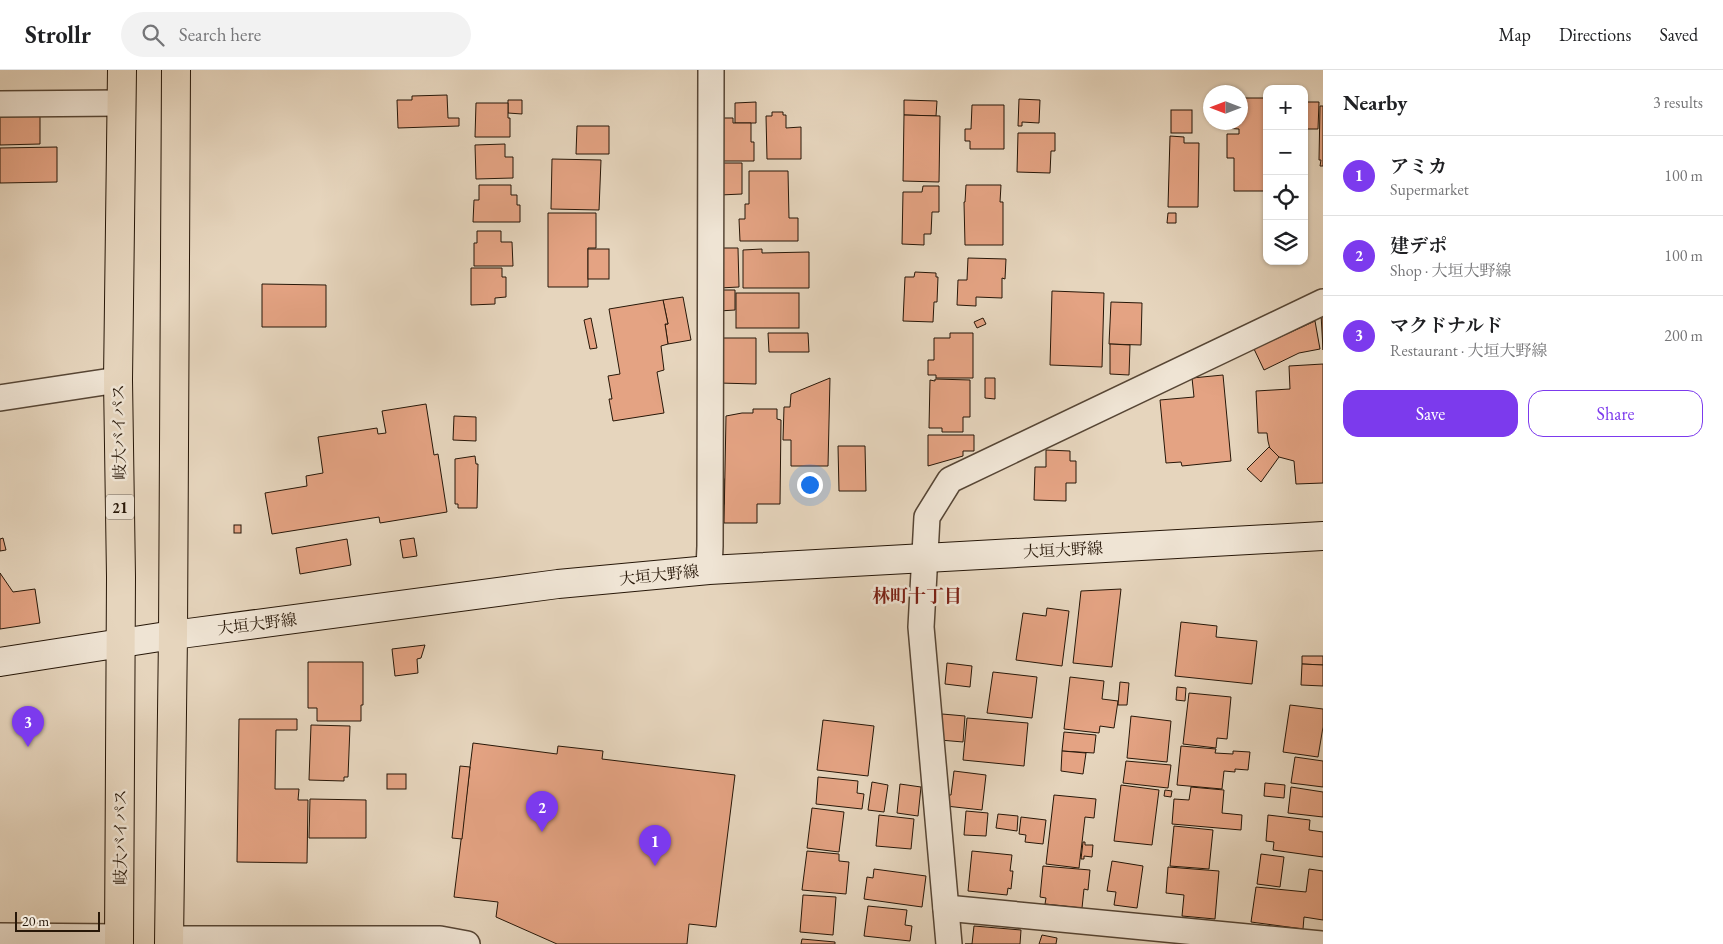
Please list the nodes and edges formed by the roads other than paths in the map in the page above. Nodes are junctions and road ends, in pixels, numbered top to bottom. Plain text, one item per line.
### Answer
1 (122, 70) edge
2 (176, 70) edge
3 (711, 70) edge
4 (120, 103) junction
5 (0, 104) edge
6 (1323, 302) edge
7 (118, 380) junction
8 (0, 398) edge
9 (1323, 536) edge
10 (925, 557) junction
11 (709, 570) junction
12 (173, 635) junction
13 (120, 642) junction
14 (0, 662) edge
15 (946, 908) junction
16 (0, 936) edge
17 (1177, 937) edge
18 (119, 941) edge
19 (169, 941) edge
20 (467, 944) edge
21 (949, 944) edge
22 (1322, 944) edge

1 - 4 highway, 岐大バイパス / 21
2 - 12 highway
3 - 11 street
4 - 5 street
4 - 7 highway, 岐大バイパス / 21
6 - 10 street
7 - 8 street
7 - 13 highway, 岐大バイパス / 21
9 - 10 main road, 大垣大野線
10 - 11 main road, 大垣大野線
10 - 15 street
11 - 12 main road, 大垣大野線
12 - 13 main road, 大垣大野線
12 - 19 highway
13 - 14 main road, 大垣大野線
13 - 18 highway, 岐大バイパス / 21
15 - 17 street
15 - 21 street
16 - 18 street
17 - 22 street
19 - 20 street

